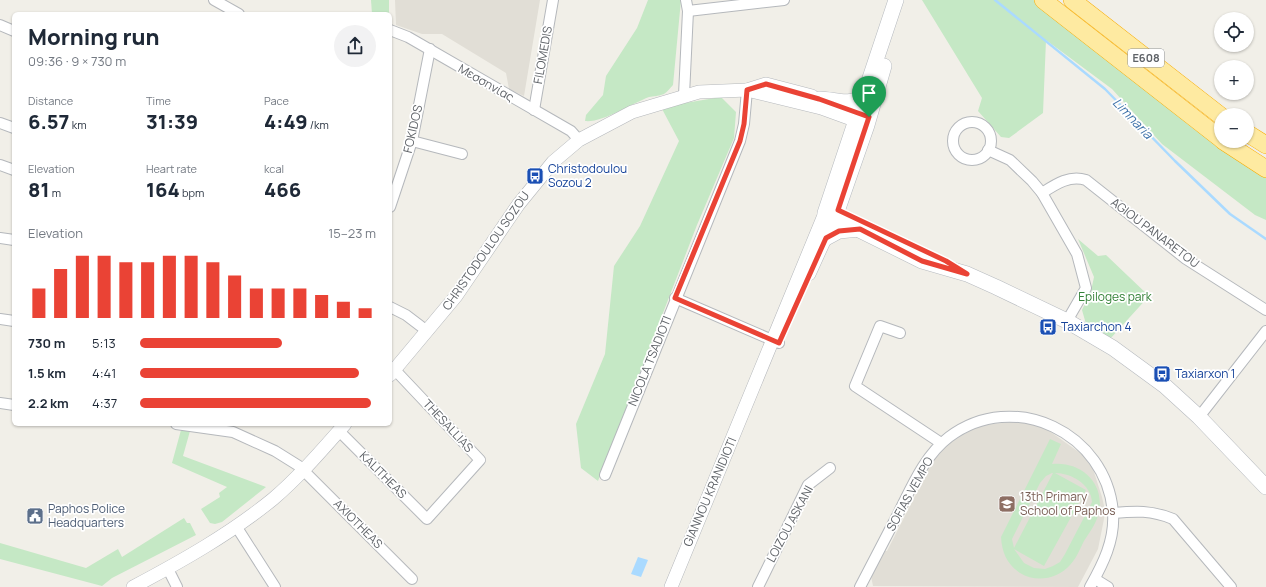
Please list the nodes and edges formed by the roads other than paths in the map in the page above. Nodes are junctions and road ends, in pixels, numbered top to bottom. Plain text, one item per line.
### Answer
1 (214, 0) edge
2 (553, 0) edge
3 (686, 0) edge
4 (784, 0) edge
5 (896, 0) edge
6 (906, 0) edge
7 (1043, 0) edge
8 (1072, 0) edge
9 (688, 11) junction
10 (235, 12) edge
11 (0, 25) edge
12 (12, 30) edge
13 (392, 31) edge
14 (430, 49) junction
15 (747, 90) junction
16 (684, 95) junction
17 (863, 96) junction
18 (819, 99) junction
19 (534, 110) junction
20 (1214, 111) edge
21 (862, 119) junction
22 (0, 123) edge
23 (12, 127) edge
24 (1214, 134) edge
25 (1254, 138) edge
26 (412, 140) junction
27 (580, 140) junction
28 (1266, 146) edge
29 (1234, 148) edge
30 (988, 150) dead end
31 (462, 154) dead end
32 (0, 165) edge
33 (12, 169) edge
34 (1266, 169) edge
35 (1042, 193) junction
36 (392, 201) edge
37 (831, 211) junction
38 (860, 229) junction
39 (0, 238) edge
40 (826, 238) junction
41 (12, 240) edge
42 (967, 274) junction
43 (675, 298) junction
44 (392, 308) edge
45 (1266, 310) edge
46 (0, 319) edge
47 (12, 321) edge
48 (1067, 321) junction
49 (427, 331) junction
50 (1266, 331) edge
51 (900, 333) dead end
52 (776, 342) junction
53 (392, 372) edge
54 (0, 403) edge
55 (12, 405) edge
56 (1199, 417) junction
57 (190, 426) edge
58 (342, 428) edge
59 (941, 443) junction
60 (830, 468) dead end
61 (303, 469) junction
62 (604, 475) dead end
63 (1266, 487) edge
64 (1113, 513) junction
65 (427, 519) joint
66 (236, 526) junction
67 (168, 570) junction
68 (412, 579) dead end
69 (1092, 583) edge
70 (133, 587) edge
71 (177, 587) edge
72 (275, 587) edge
73 (671, 587) edge
74 (758, 587) edge
75 (860, 587) edge
76 (1108, 587) edge
77 (1231, 587) edge

1 - 10 street
2 - 19 street, FILOMEDIS
3 - 9 street
4 - 9 street
5 - 17 main road, GIANNOU KRANIDIOTI
6 - 21 main road, GIANNOU KRANIDIOTI
7 - 24 highway, E608
8 - 20 highway, E608
9 - 16 street
11 - 12 street
13 - 14 street, Μεσσηνίας
14 - 19 street, Μεσσηνίας
14 - 26 street, FOKIDOS
15 - 16 street, CHRISTODOULOU SOZOU
15 - 18 street, CHRISTODOULOU SOZOU
15 - 21 street, CHRISTODOULOU SOZOU
15 - 43 street, NICOLA TSADIOTI
16 - 27 street, CHRISTODOULOU SOZOU
17 - 18 main road
17 - 21 main road, GIANNOU KRANIDIOTI
18 - 21 street, CHRISTODOULOU SOZOU
19 - 27 street, Μεσσηνίας
21 - 37 main road, GIANNOU KRANIDIOTI
22 - 23 street
25 - 28 highway
26 - 31 street
26 - 36 street, FOKIDOS
27 - 49 street, CHRISTODOULOU SOZOU
29 - 34 highway, E608
30 - 35 street
32 - 33 street
35 - 45 street, AGIOU PANARETOU
35 - 48 street
37 - 38 main road
37 - 40 street, GIANNOU KRANIDIOTI
37 - 42 main road
37 - 52 street, GIANNOU KRANIDIOTI
38 - 40 main road
38 - 42 main road
39 - 41 street
40 - 52 street, GIANNOU KRANIDIOTI
42 - 48 main road
43 - 52 street
43 - 62 street, NICOLA TSADIOTI
44 - 49 street
46 - 47 street
48 - 56 main road
49 - 53 street, CHRISTODOULOU SOZOU
50 - 56 street
51 - 59 street
52 - 73 street, GIANNOU KRANIDIOTI
53 - 65 street, THESALLIAS
54 - 55 street
56 - 63 main road
57 - 61 street, AXIOTHEAS
58 - 61 street
58 - 65 street, KALITHEAS
59 - 64 street, SOFIAS VEMPO
59 - 75 street, SOFIAS VEMPO
60 - 74 street, LOIZOU ASKANI
61 - 66 street
61 - 68 street, AXIOTHEAS
64 - 69 street, SOFIAS VEMPO
64 - 77 street
66 - 67 street
66 - 72 street
67 - 70 street
67 - 71 street
69 - 76 street

